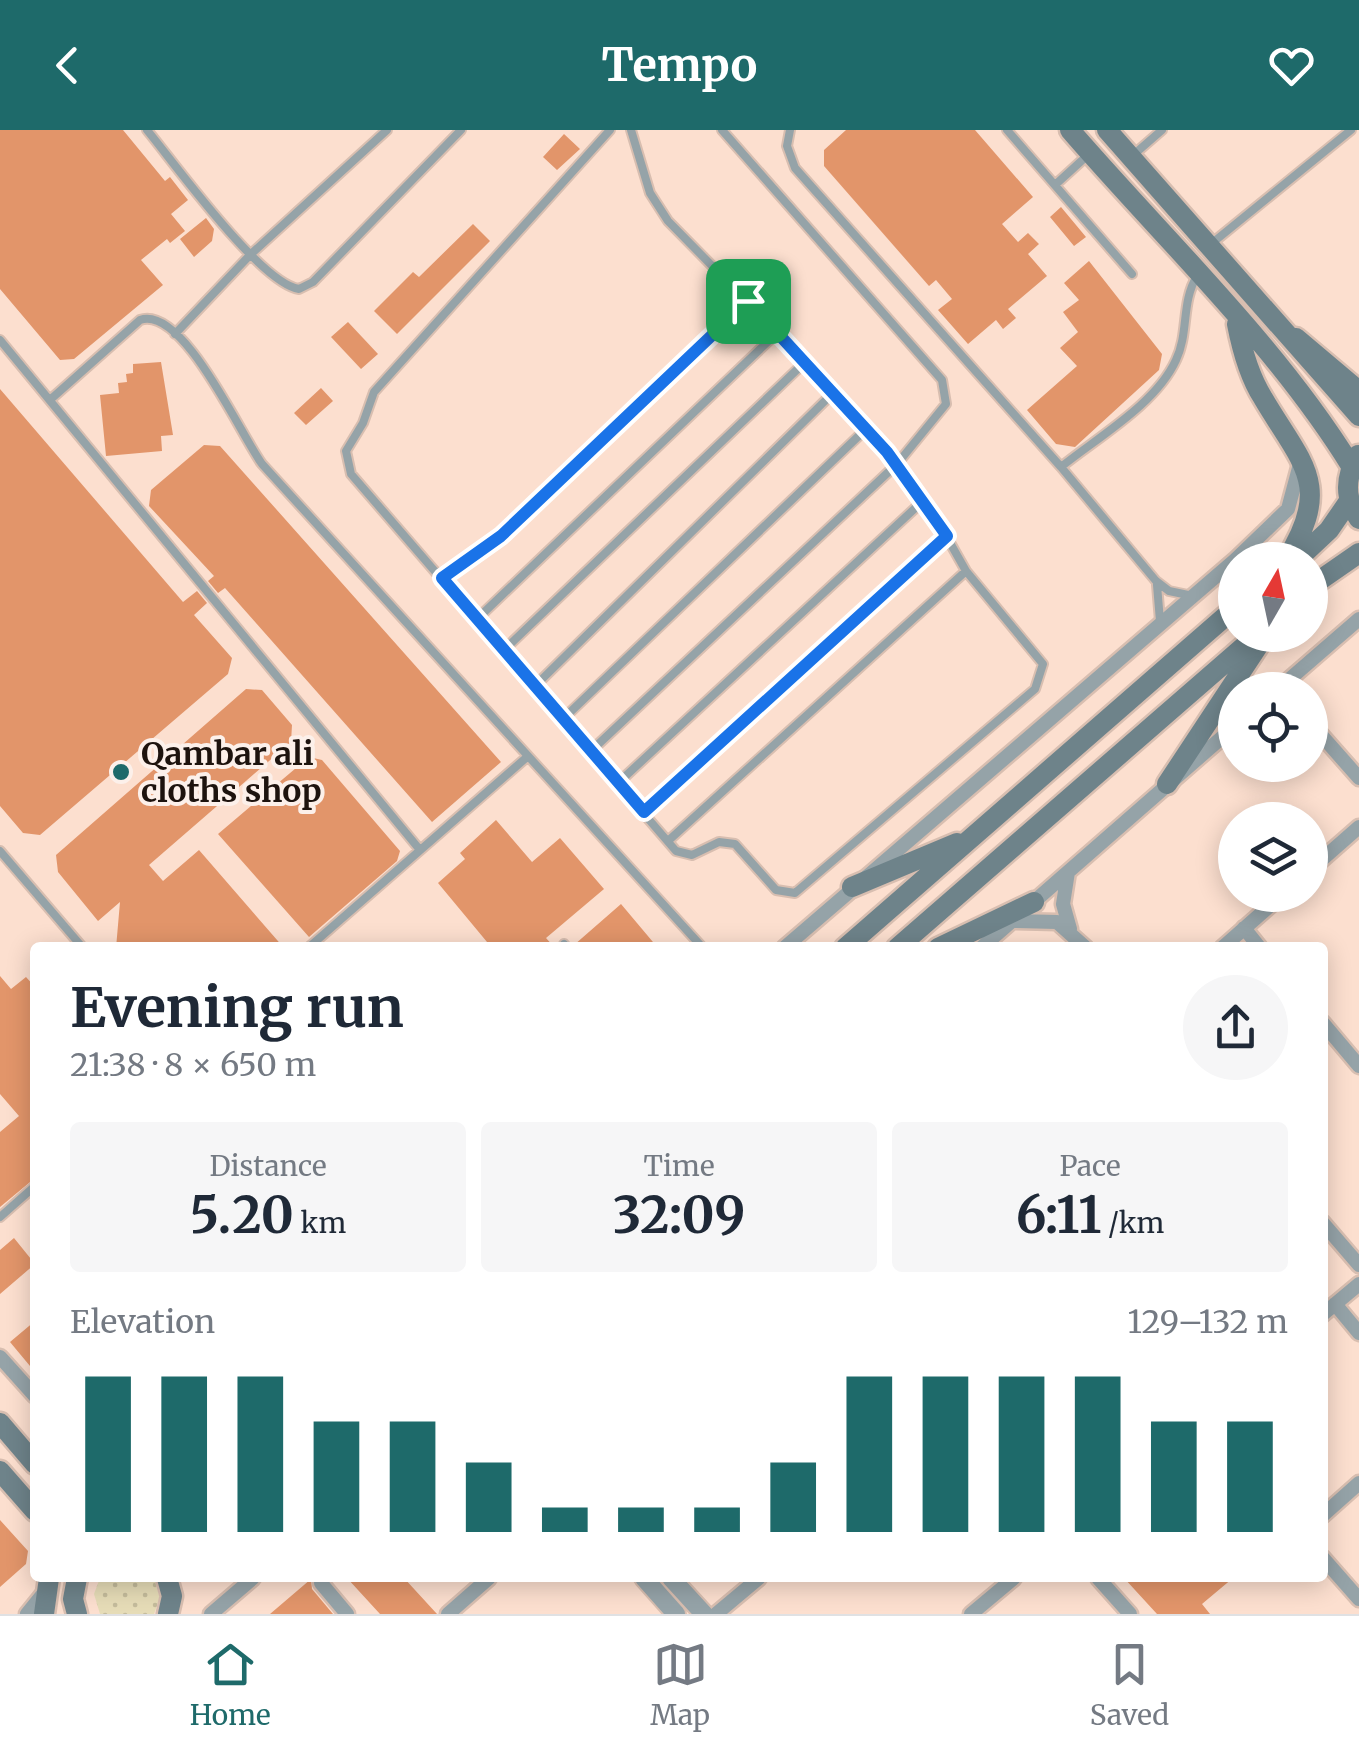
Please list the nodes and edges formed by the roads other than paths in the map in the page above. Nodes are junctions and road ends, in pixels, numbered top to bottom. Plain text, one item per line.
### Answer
1 (147, 130) edge
2 (387, 130) edge
3 (461, 130) edge
4 (610, 130) edge
5 (631, 130) edge
6 (722, 130) edge
7 (790, 130) edge
8 (1007, 130) edge
9 (1070, 130) edge
10 (1107, 130) edge
11 (1162, 130) edge
12 (1351, 130) edge
13 (1090, 153) junction
14 (1130, 157) junction
15 (1055, 184) junction
16 (1208, 246) junction
17 (250, 255) junction
18 (1132, 274) dead end
19 (1197, 276) junction
20 (748, 301) junction
21 (1236, 318) junction
22 (1278, 327) junction
23 (778, 332) junction
24 (175, 334) junction
25 (0, 340) edge
26 (806, 361) junction
27 (835, 391) junction
28 (1359, 392) edge
29 (51, 399) junction
30 (1359, 416) edge
31 (866, 428) junction
32 (1300, 453) junction
33 (1355, 460) edge
34 (897, 464) junction
35 (1062, 467) junction
36 (924, 500) junction
37 (1354, 510) edge
38 (947, 536) junction
39 (1254, 542) edge
40 (1295, 542) edge
41 (1316, 542) edge
42 (1359, 553) edge
43 (966, 572) junction
44 (1218, 575) edge
45 (1328, 575) edge
46 (442, 578) junction
47 (1156, 581) junction
48 (1193, 596) junction
49 (477, 619) junction
50 (1359, 619) edge
51 (1218, 623) edge
52 (1160, 624) junction
53 (504, 650) junction
54 (1237, 652) edge
55 (1255, 652) edge
56 (1298, 672) edge
57 (535, 686) junction
58 (564, 720) junction
59 (1218, 741) edge
60 (1328, 743) edge
61 (591, 751) junction
62 (527, 758) junction
63 (1359, 778) edge
64 (618, 783) junction
65 (1168, 784) junction
66 (644, 812) junction
67 (1359, 828) edge
68 (972, 836) junction
69 (668, 841) junction
70 (420, 850) junction
71 (0, 852) edge
72 (1328, 855) edge
73 (1068, 872) junction
74 (852, 887) junction
75 (1034, 902) junction
76 (1262, 912) edge
77 (1011, 921) junction
78 (1244, 928) junction
79 (1070, 930) junction
80 (78, 942) edge
81 (315, 942) edge
82 (697, 942) edge
83 (791, 942) edge
84 (851, 942) edge
85 (904, 942) edge
86 (951, 942) edge
87 (988, 942) edge
88 (1081, 942) edge
89 (1229, 942) edge
90 (1255, 942) edge
91 (1328, 1028) edge
92 (1356, 1057) edge
93 (30, 1190) edge
94 (0, 1217) edge
95 (1328, 1229) edge
96 (1359, 1264) edge
97 (1359, 1284) edge
98 (1336, 1304) junction
99 (1328, 1310) edge
100 (1359, 1333) edge
101 (0, 1357) edge
102 (30, 1390) edge
103 (0, 1423) edge
104 (30, 1458) edge
105 (0, 1471) edge
106 (1359, 1483) edge
107 (30, 1506) edge
108 (1328, 1511) edge
109 (1328, 1564) edge
110 (48, 1582) edge
111 (49, 1582) edge
112 (249, 1582) edge
113 (484, 1582) edge
114 (648, 1582) edge
115 (675, 1582) edge
116 (754, 1582) edge
117 (1009, 1582) edge
118 (1102, 1582) edge
119 (321, 1583) dead end
120 (1359, 1599) edge
121 (26, 1614) edge
122 (44, 1614) edge
123 (212, 1614) edge
124 (347, 1614) edge
125 (448, 1614) edge
126 (676, 1614) edge
127 (704, 1614) edge
128 (716, 1614) edge
129 (971, 1614) edge
130 (1130, 1614) edge

1 - 17 lane
2 - 17 lane
3 - 17 lane
4 - 46 lane
5 - 20 lane
6 - 34 lane
7 - 35 lane
8 - 15 lane
9 - 13 main road
10 - 14 main road
11 - 14 lane
12 - 16 lane
13 - 15 lane
13 - 19 main road
14 - 16 main road
15 - 18 lane
16 - 22 main road
17 - 24 lane
19 - 21 main road
19 - 35 lane
20 - 23 lane
20 - 46 lane
21 - 32 main road
21 - 33 main road
22 - 28 main road
22 - 30 main road
23 - 26 lane
23 - 49 lane
24 - 29 lane
24 - 62 lane
25 - 29 lane
26 - 27 lane
26 - 53 lane
27 - 31 lane
27 - 57 lane
29 - 70 lane
31 - 34 lane
31 - 58 lane
32 - 39 street
32 - 40 main road
33 - 37 main road
34 - 36 lane
34 - 61 lane
35 - 47 lane
36 - 38 lane
36 - 64 lane
37 - 41 main road
38 - 43 lane
38 - 66 lane
42 - 45 main road
43 - 69 lane
43 - 69 lane
44 - 48 street
46 - 49 lane
47 - 48 lane
47 - 52 lane
48 - 52 street
49 - 53 lane
50 - 56 street
51 - 68 main road
52 - 74 street
53 - 57 lane
54 - 85 main road
55 - 65 main road
57 - 58 lane
58 - 61 lane
59 - 65 street
60 - 63 street
61 - 64 lane
62 - 70 lane
62 - 82 lane
64 - 66 lane
65 - 73 street
66 - 69 lane
67 - 72 street
68 - 74 main road
68 - 84 main road
70 - 81 lane
71 - 80 lane
73 - 75 street
73 - 79 street
74 - 83 street
75 - 77 street
75 - 86 main road
76 - 78 street
77 - 79 street
77 - 87 street
78 - 89 street
78 - 90 street
79 - 88 street
91 - 92 street
93 - 94 lane
95 - 96 street
97 - 98 street
98 - 99 street
98 - 100 street
101 - 102 street
103 - 104 main road
105 - 107 main road
106 - 108 street
109 - 120 street
110 - 121 street
111 - 122 main road
112 - 123 street
113 - 125 street
114 - 126 street
115 - 127 street
116 - 128 street
117 - 129 street
118 - 130 street
119 - 124 street

